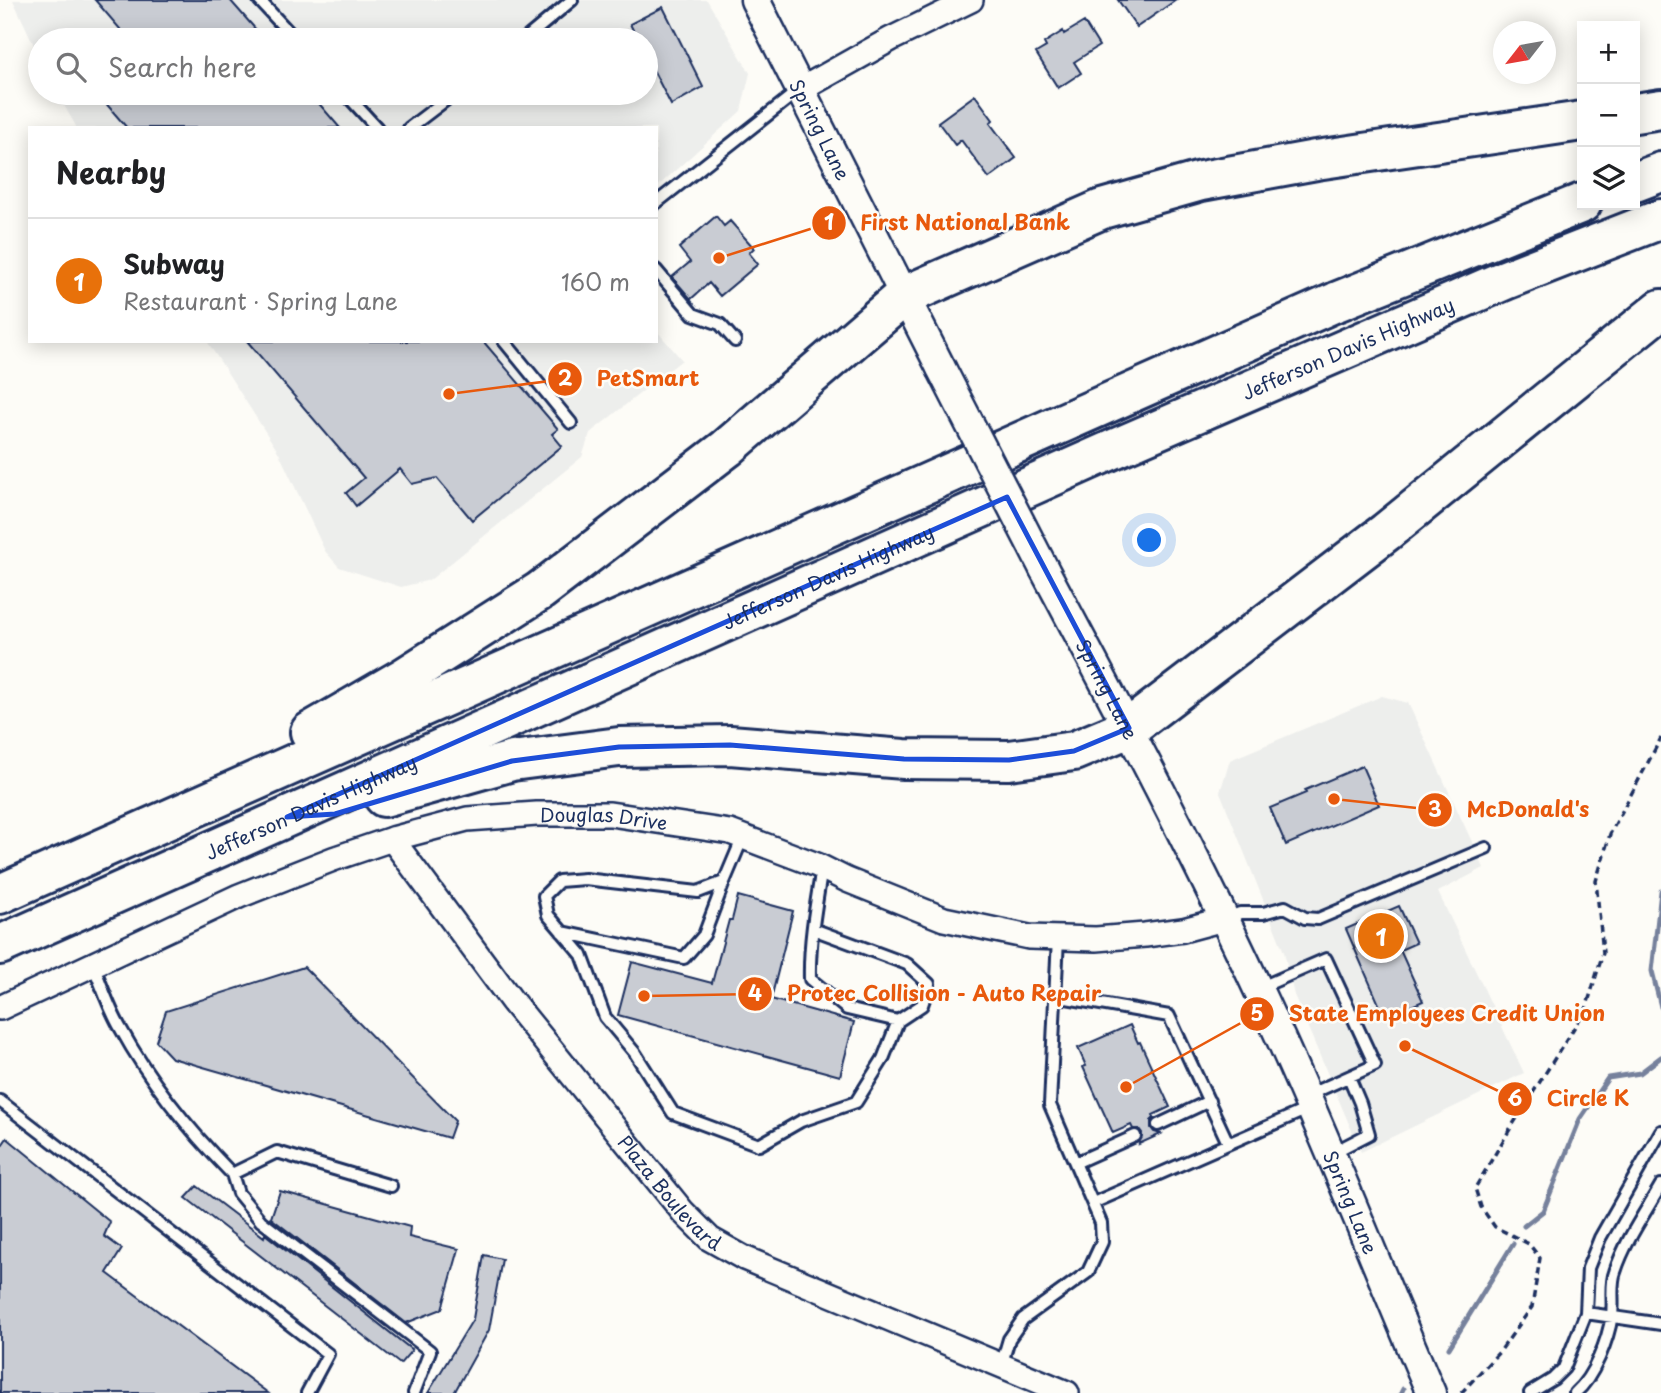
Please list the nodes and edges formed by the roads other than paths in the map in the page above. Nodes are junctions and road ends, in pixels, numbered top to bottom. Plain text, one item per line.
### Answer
1 (259, 0) edge
2 (572, 0) edge
3 (755, 0) edge
4 (971, 0) edge
5 (285, 28) edge
6 (538, 28) edge
7 (800, 90) junction
8 (356, 105) edge
9 (439, 105) edge
10 (1661, 109) edge
11 (1640, 112) edge
12 (1577, 122) edge
13 (375, 126) edge
14 (412, 126) edge
15 (1661, 172) edge
16 (1640, 180) edge
17 (658, 201) edge
18 (1577, 205) edge
19 (1661, 219) edge
20 (658, 272) edge
21 (904, 296) junction
22 (1661, 309) edge
23 (735, 341) dead end
24 (505, 343) edge
25 (571, 424) dead end
26 (1129, 728) junction
27 (288, 817) junction
28 (160, 823) junction
29 (743, 837) junction
30 (392, 839) junction
31 (1486, 848) dead end
32 (822, 867) junction
33 (723, 882) junction
34 (0, 894) edge
35 (1224, 919) junction
36 (813, 929) junction
37 (562, 932) junction
38 (1058, 938) junction
39 (0, 945) edge
40 (93, 965) junction
41 (1257, 989) junction
42 (1055, 996) junction
43 (0, 1007) edge
44 (898, 1021) junction
45 (1349, 1077) junction
46 (0, 1101) edge
47 (1209, 1101) junction
48 (1307, 1102) junction
49 (1157, 1125) dead end
50 (1661, 1131) edge
51 (1135, 1136) dead end
52 (1228, 1143) junction
53 (1329, 1154) junction
54 (1075, 1163) junction
55 (232, 1174) junction
56 (1661, 1185) edge
57 (391, 1186) dead end
58 (1093, 1203) junction
59 (1586, 1313) junction
60 (1612, 1317) junction
61 (1661, 1324) edge
62 (1001, 1366) junction
63 (307, 1393) edge
64 (414, 1393) edge
65 (1067, 1393) edge
66 (1431, 1393) edge
67 (1530, 1393) edge
68 (1575, 1393) edge

1 - 5 lane
2 - 6 lane
3 - 7 street, Spring Lane
4 - 7 street
7 - 17 lane
7 - 21 street, Spring Lane
8 - 13 lane
9 - 14 lane
10 - 11 highway
12 - 21 highway
15 - 16 highway
18 - 28 highway
19 - 27 highway, Jefferson Davis Highway
20 - 23 lane
21 - 26 street, Spring Lane, bridge
21 - 28 highway
22 - 26 highway
24 - 25 lane
26 - 27 highway
26 - 35 street, Spring Lane
27 - 39 highway, Jefferson Davis Highway
28 - 34 highway
29 - 30 street, Douglas Drive
29 - 32 street, Douglas Drive
29 - 33 lane
30 - 40 street, Douglas Drive
30 - 62 street, Plaza Boulevard
31 - 35 lane
32 - 36 lane
32 - 38 street, Douglas Drive
33 - 37 lane
33 - 37 lane
35 - 38 street, Douglas Drive
35 - 41 street, Spring Lane
36 - 44 lane
36 - 44 lane
37 - 44 lane
38 - 42 lane
40 - 43 street, Douglas Drive
40 - 55 lane
41 - 45 lane
41 - 48 street, Spring Lane
42 - 47 lane
42 - 54 lane
45 - 48 lane
45 - 53 lane
46 - 63 lane
47 - 49 lane
47 - 52 lane
48 - 52 lane
48 - 53 street, Spring Lane
50 - 59 lane
51 - 54 lane
52 - 58 lane
53 - 66 street, Spring Lane
54 - 58 lane
55 - 57 lane
55 - 64 lane
56 - 60 lane
58 - 62 lane
59 - 60 lane
59 - 67 lane
60 - 61 lane
60 - 68 lane
62 - 65 street, Plaza Boulevard

